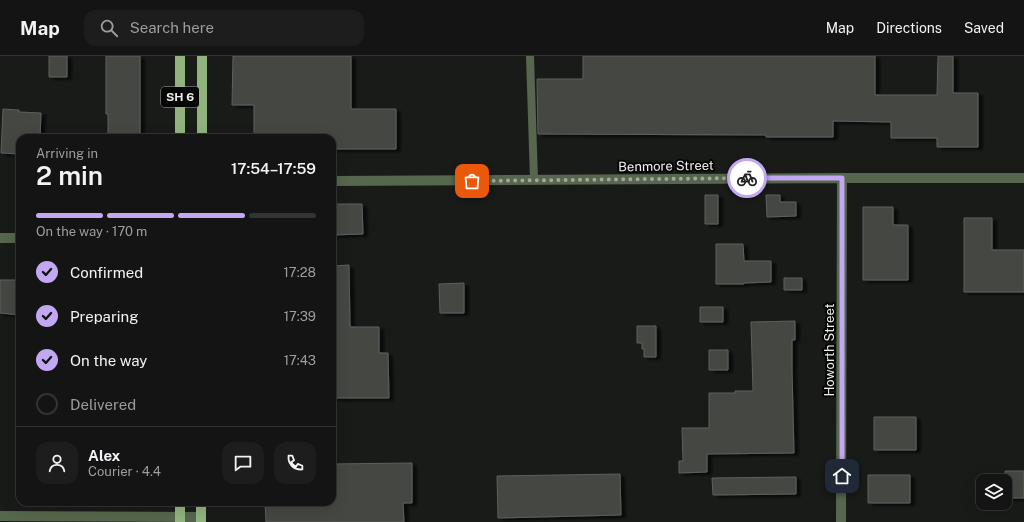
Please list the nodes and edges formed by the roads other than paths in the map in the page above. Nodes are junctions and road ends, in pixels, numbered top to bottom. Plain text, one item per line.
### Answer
1 (180, 56) edge
2 (202, 56) edge
3 (530, 56) edge
4 (180, 134) edge
5 (202, 134) edge
6 (842, 178) junction
7 (1024, 178) edge
8 (534, 180) junction
9 (336, 182) edge
10 (0, 238) edge
11 (16, 238) edge
12 (180, 506) edge
13 (201, 506) edge
14 (0, 516) edge
15 (180, 519) edge
16 (201, 519) edge
17 (841, 522) edge

1 - 4 main road, SH 6
2 - 5 main road, SH 6
3 - 8 lane
6 - 7 street, Benmore Street
6 - 8 street, Benmore Street
6 - 17 street, Howorth Street
8 - 9 street, Benmore Street
10 - 11 street
12 - 15 main road
13 - 16 main road
14 - 15 street
15 - 16 street

